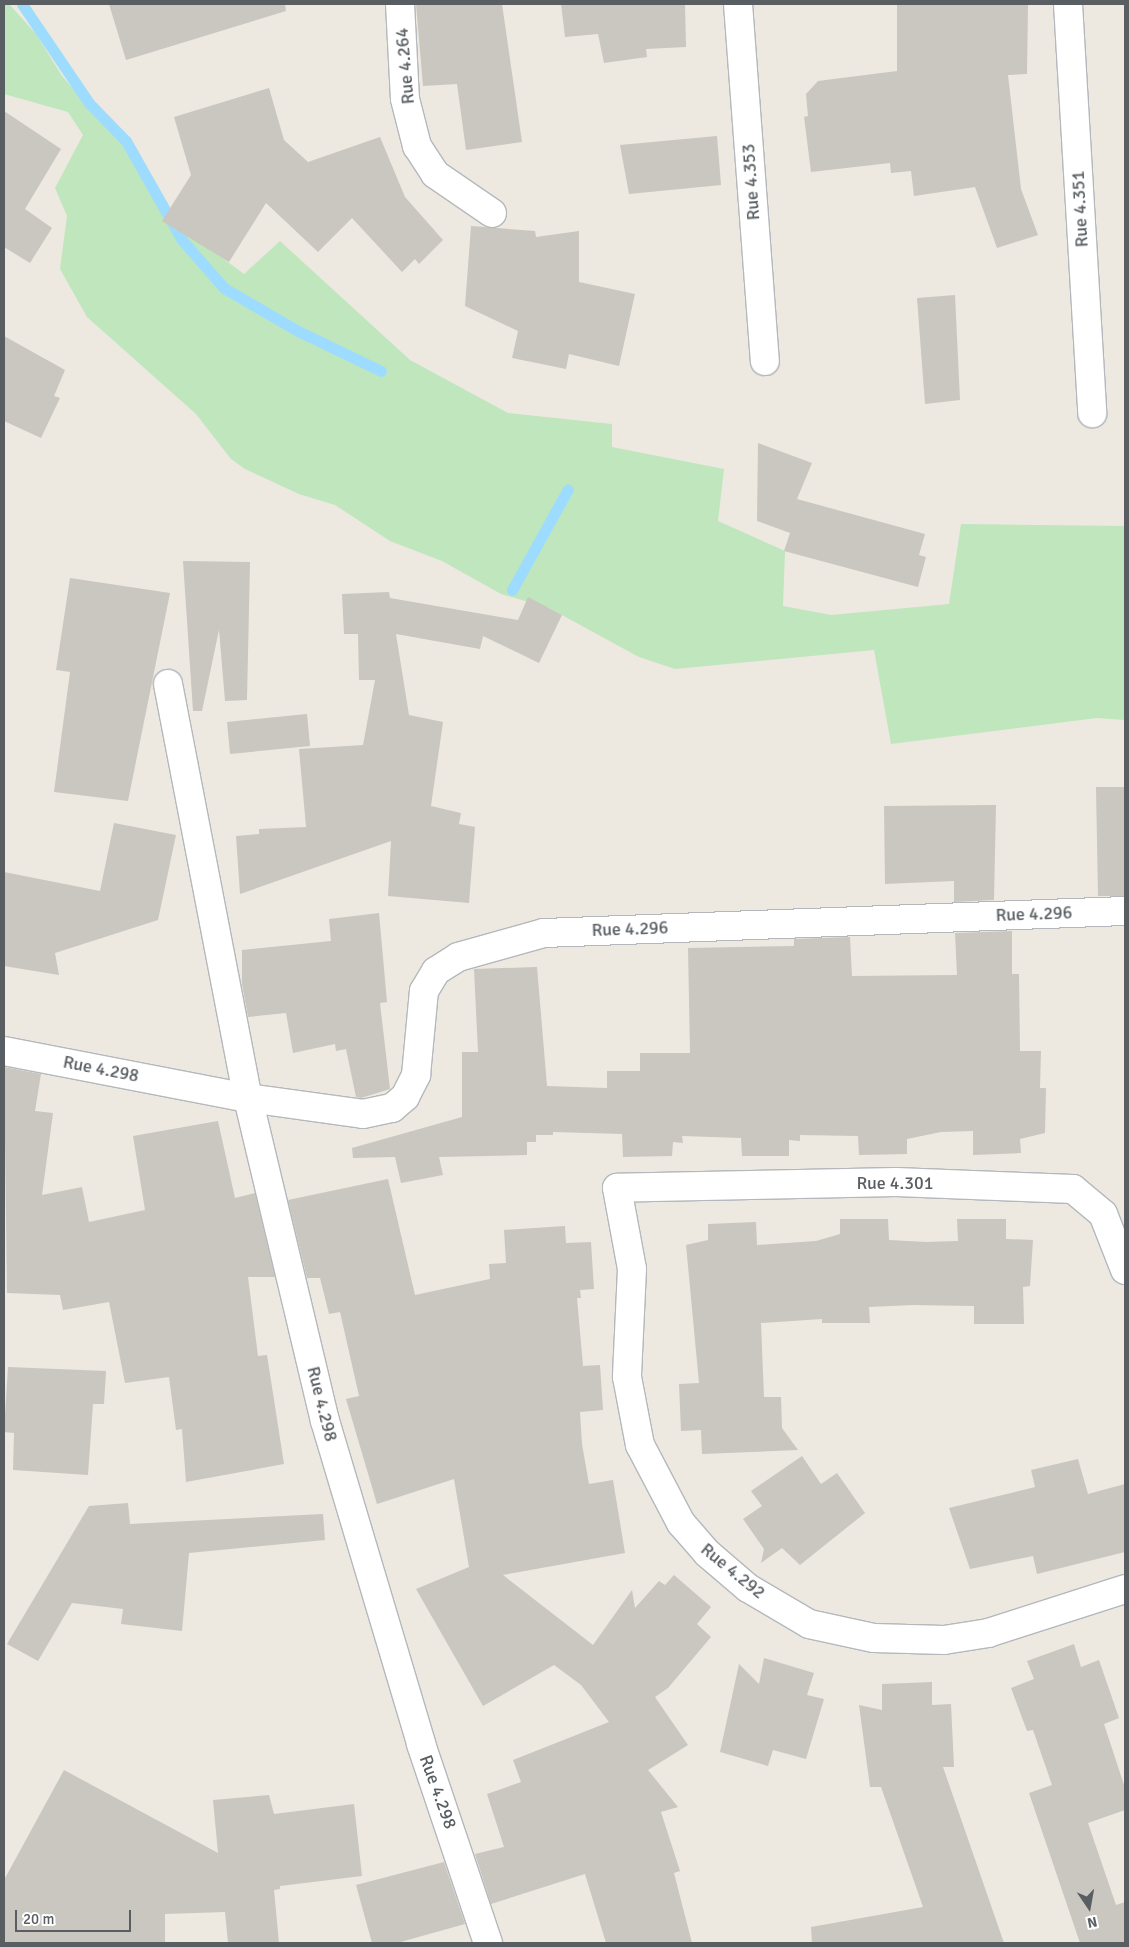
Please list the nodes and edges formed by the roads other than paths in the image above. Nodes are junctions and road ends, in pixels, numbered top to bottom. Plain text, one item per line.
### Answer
1 (400, 4) edge
2 (738, 4) edge
3 (1068, 4) edge
4 (492, 213) dead end
5 (765, 361) dead end
6 (1092, 413) dead end
7 (168, 684) dead end
8 (1125, 911) edge
9 (4, 1051) edge
10 (248, 1098) junction
11 (617, 1188) joint
12 (1125, 1270) edge
13 (1125, 1589) edge
14 (488, 1943) edge

1 - 4 street, Rue 4.264
2 - 5 street, Rue 4.353
3 - 6 street, Rue 4.351
7 - 10 street
8 - 10 street, Rue 4.296
9 - 10 street, Rue 4.298
10 - 14 street, Rue 4.298
11 - 12 street, Rue 4.301
11 - 13 street, Rue 4.292

